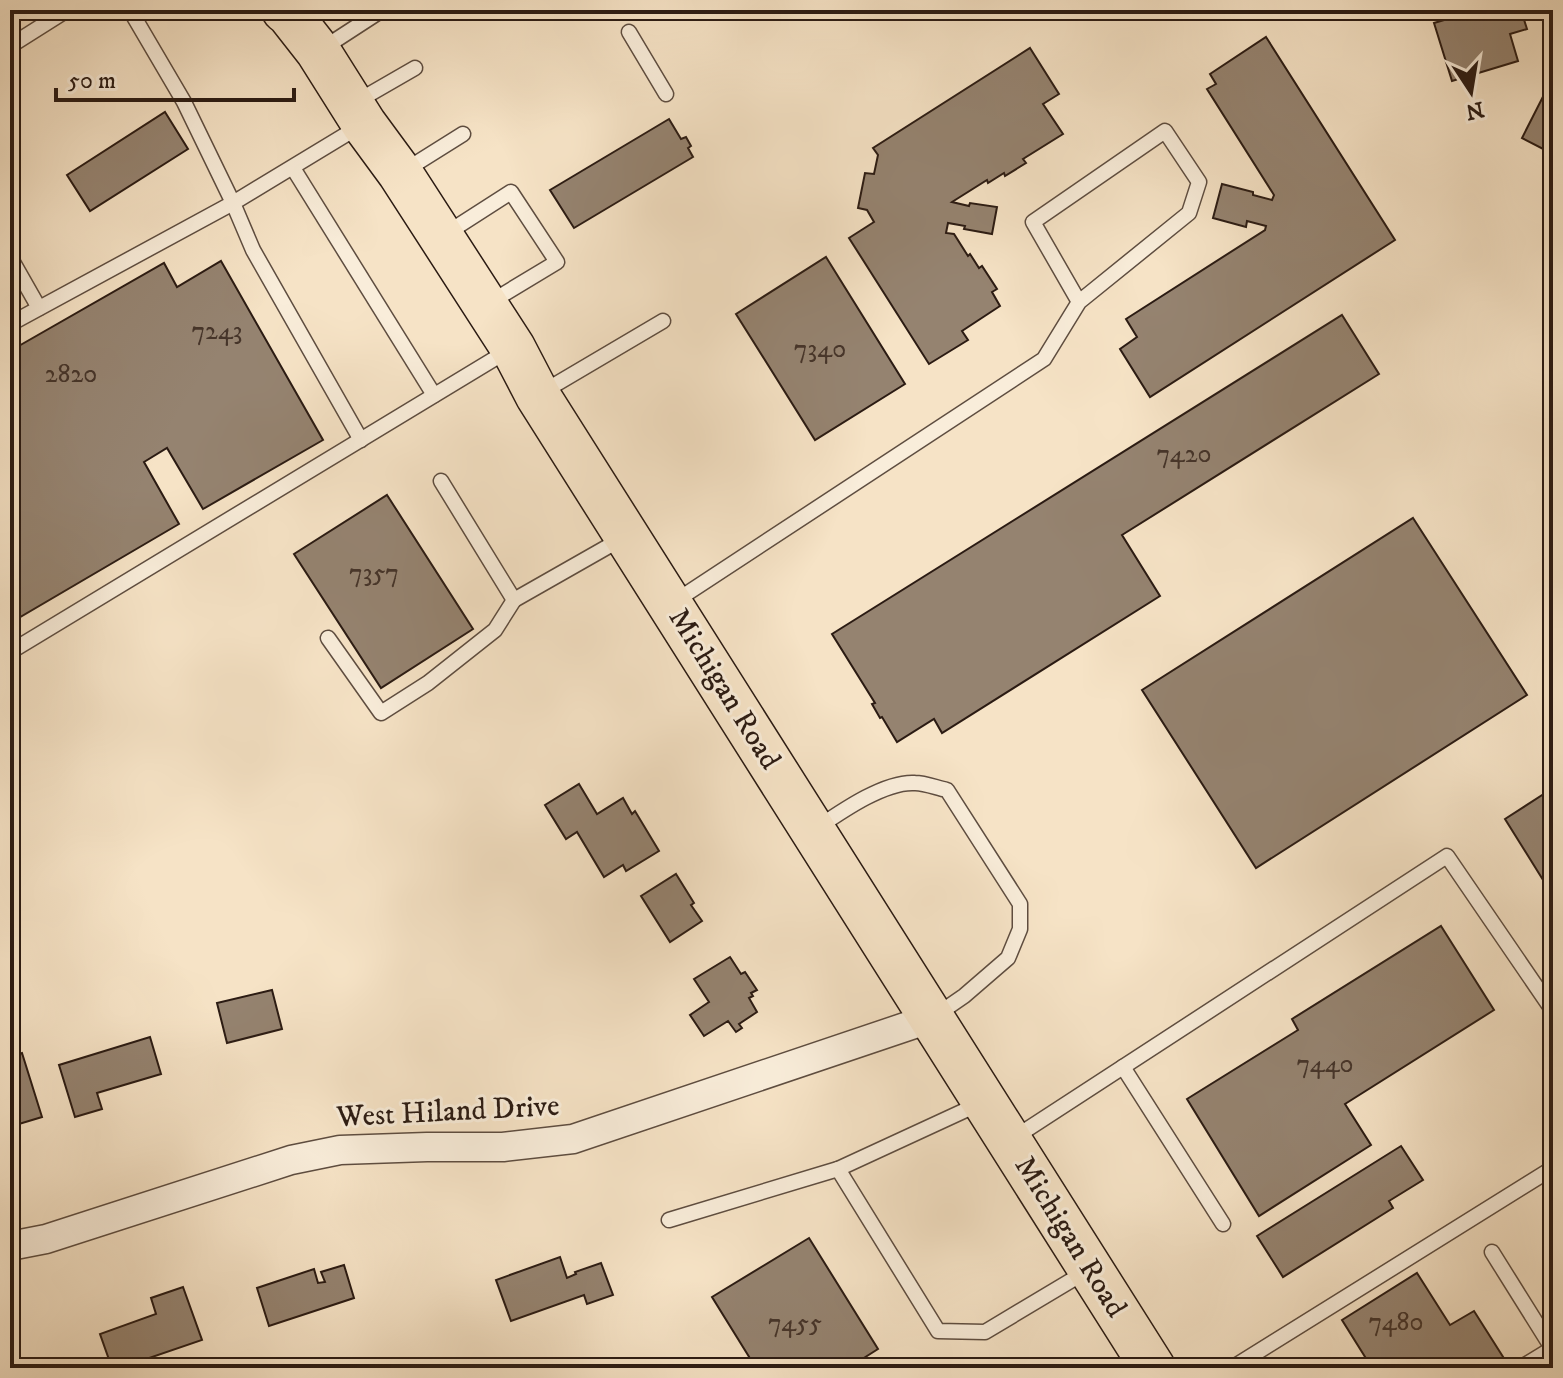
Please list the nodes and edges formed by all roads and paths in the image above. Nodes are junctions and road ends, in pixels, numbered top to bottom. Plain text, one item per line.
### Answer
1 (67, 10) edge
2 (130, 10) edge
3 (382, 10) edge
4 (288, 11) edge
5 (629, 32) dead end
6 (10, 46) edge
7 (318, 51) junction
8 (415, 68) dead end
9 (666, 94) dead end
10 (358, 114) junction
11 (463, 134) dead end
12 (293, 168) junction
13 (400, 173) junction
14 (233, 203) junction
15 (441, 237) junction
16 (10, 257) edge
17 (1079, 302) junction
18 (485, 305) junction
19 (39, 308) junction
20 (663, 321) dead end
21 (10, 324) edge
22 (513, 348) junction
23 (434, 395) junction
24 (538, 396) junction
25 (361, 440) junction
26 (441, 481) dead end
27 (627, 536) junction
28 (514, 600) junction
29 (670, 604) junction
30 (328, 638) dead end
31 (10, 652) edge
32 (813, 830) junction
33 (1553, 1011) edge
34 (932, 1018) junction
35 (1123, 1067) junction
36 (985, 1101) junction
37 (1010, 1141) junction
38 (1553, 1168) edge
39 (838, 1169) junction
40 (669, 1220) dead end
41 (1223, 1224) dead end
42 (10, 1246) edge
43 (1492, 1252) dead end
44 (1091, 1269) junction
45 (1552, 1348) edge
46 (1153, 1368) edge
47 (1232, 1368) edge
48 (1520, 1368) edge

1 - 6 lane
2 - 14 lane
3 - 7 lane
4 - 7 main road, Michigan Road
5 - 9 lane
7 - 10 main road, Michigan Road
8 - 10 lane
10 - 12 lane
10 - 13 main road, Michigan Road
11 - 13 lane
12 - 14 lane
12 - 23 lane
13 - 15 main road, Michigan Road
14 - 19 lane
14 - 25 lane
15 - 18 main road, Michigan Road
15 - 18 lane
16 - 19 lane
17 - 17 lane
17 - 29 lane
18 - 22 main road, Michigan Road
19 - 21 lane
20 - 24 lane
22 - 23 lane
22 - 24 main road, Michigan Road
23 - 25 lane
24 - 27 main road, Michigan Road
25 - 31 lane
26 - 28 lane
27 - 28 lane
27 - 29 main road, Michigan Road
28 - 30 lane
29 - 32 main road, Michigan Road
32 - 34 main road, Michigan Road
32 - 34 lane
33 - 35 lane
34 - 36 main road, Michigan Road
34 - 42 street, West Hiland Drive
35 - 37 lane
35 - 41 lane
36 - 37 main road, Michigan Road
36 - 39 lane
37 - 44 main road, Michigan Road
38 - 47 lane
39 - 40 lane
39 - 44 lane
43 - 45 lane
44 - 46 main road, Michigan Road
45 - 48 lane

